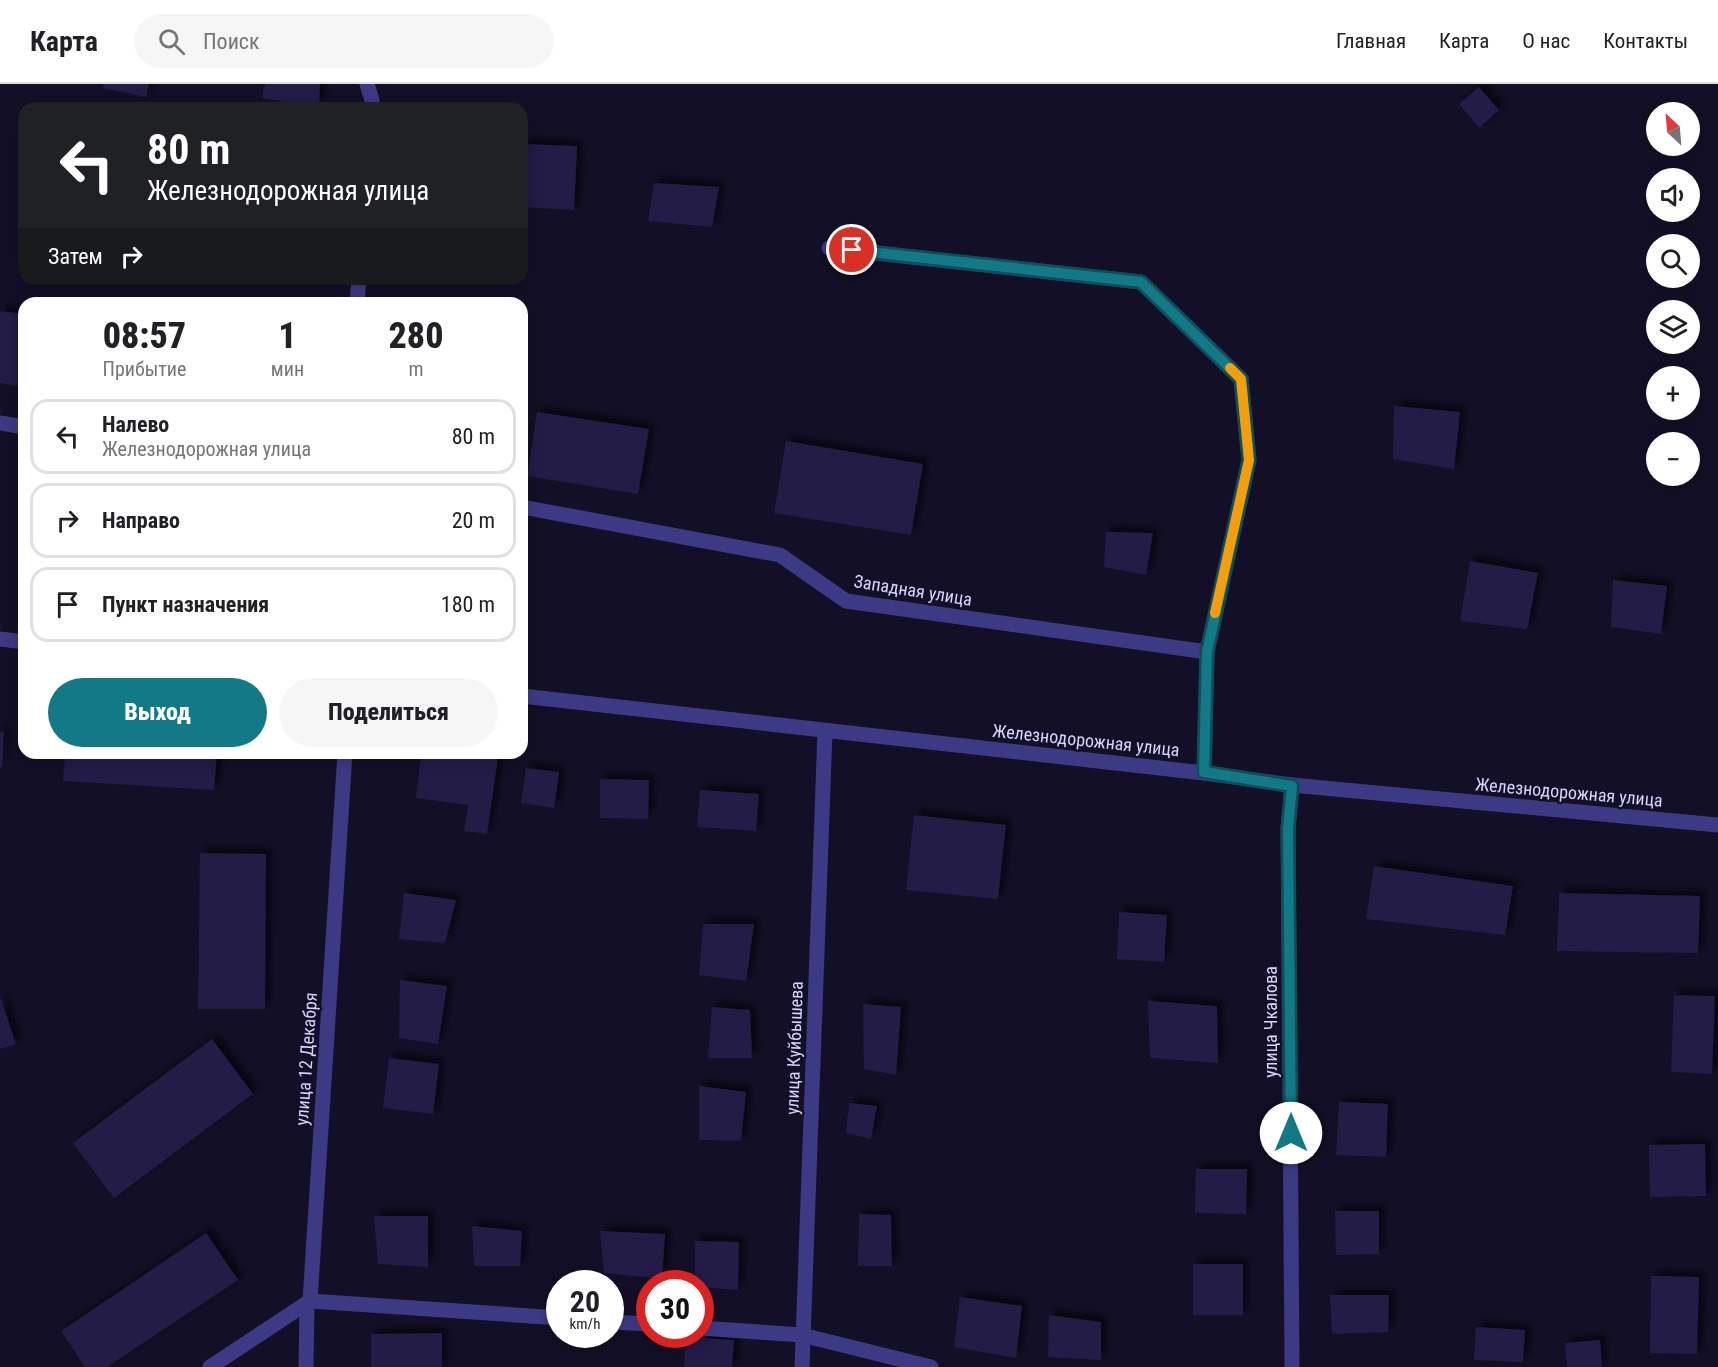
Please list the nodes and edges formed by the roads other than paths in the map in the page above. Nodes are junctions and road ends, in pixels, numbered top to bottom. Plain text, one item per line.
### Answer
1 (367, 84) edge
2 (372, 102) edge
3 (830, 248) dead end
4 (0, 423) edge
5 (18, 426) edge
6 (528, 508) edge
7 (0, 639) edge
8 (18, 641) edge
9 (1207, 652) junction
10 (528, 697) edge
11 (825, 731) junction
12 (345, 759) edge
13 (1204, 772) junction
14 (1292, 786) junction
15 (1718, 825) edge
16 (309, 1302) junction
17 (546, 1317) edge
18 (714, 1329) edge
19 (802, 1335) junction
20 (210, 1367) edge
21 (306, 1367) edge
22 (802, 1367) edge
23 (931, 1367) edge
24 (1292, 1367) edge

1 - 2 street
3 - 9 street
4 - 5 street
6 - 9 street, Западная улица
7 - 8 street
9 - 13 street
10 - 11 street, Железнодорожная улица
11 - 13 street, Железнодорожная улица
11 - 19 street, улица Куйбышева
12 - 16 street, улица 12 Декабря
13 - 14 street, Железнодорожная улица
14 - 15 street, Железнодорожная улица
14 - 24 street, улица Чкалова
16 - 17 street
16 - 20 street
16 - 21 street, улица 12 Декабря
18 - 19 street
19 - 22 street, улица Куйбышева
19 - 23 street

